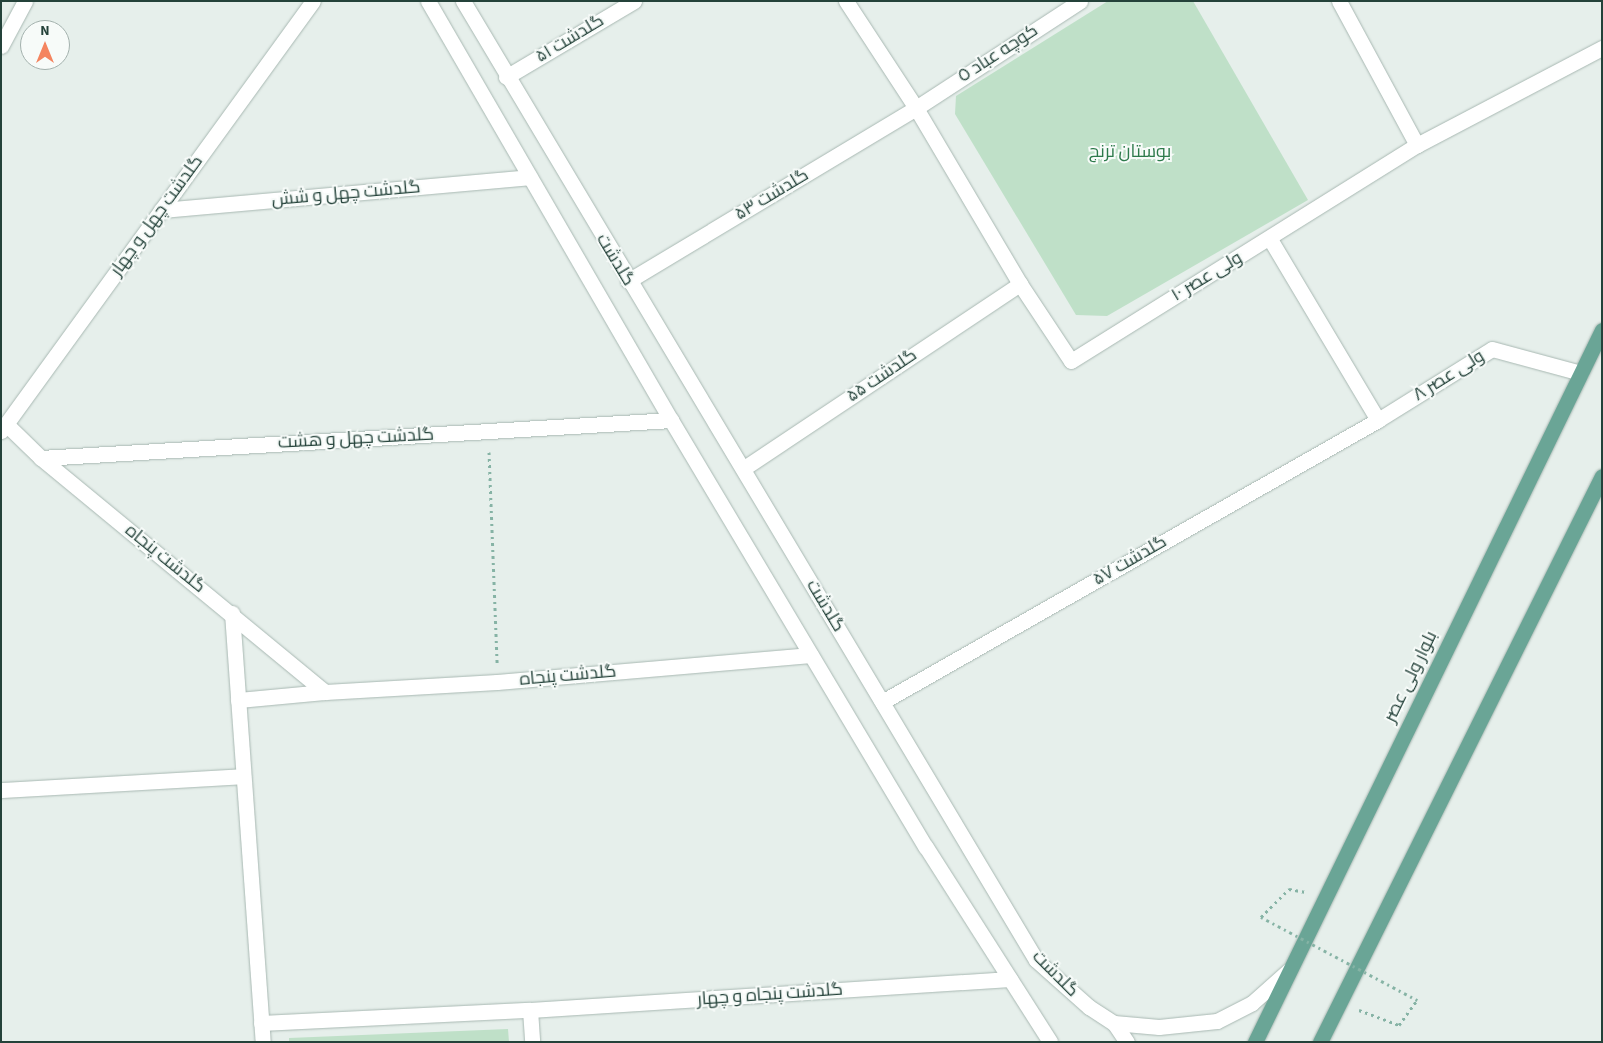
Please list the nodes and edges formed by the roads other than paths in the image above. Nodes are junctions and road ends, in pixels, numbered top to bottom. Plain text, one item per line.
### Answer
1 (25, 1) edge
2 (313, 1) edge
3 (428, 1) edge
4 (463, 1) edge
5 (634, 1) edge
6 (846, 1) edge
7 (1080, 1) edge
8 (1339, 1) edge
9 (1, 46) edge
10 (1602, 48) edge
11 (506, 77) junction
12 (916, 108) junction
13 (1417, 145) junction
14 (530, 177) junction
15 (161, 210) junction
16 (1270, 239) junction
17 (628, 282) junction
18 (1020, 284) junction
19 (1602, 330) edge
20 (1581, 373) junction
21 (671, 420) junction
22 (1378, 420) junction
23 (4, 428) edge
24 (41, 458) junction
25 (744, 468) junction
26 (1602, 476) edge
27 (232, 613) junction
28 (811, 655) junction
29 (325, 692) junction
30 (238, 700) junction
31 (882, 702) junction
32 (243, 776) junction
33 (1, 790) edge
34 (1289, 970) junction
35 (1010, 979) junction
36 (530, 1010) junction
37 (261, 1023) junction
38 (1114, 1023) junction
39 (263, 1042) edge
40 (532, 1042) edge
41 (1050, 1042) edge
42 (1127, 1042) edge
43 (1255, 1042) edge
44 (1320, 1042) edge

1 - 9 street
2 - 15 street, گلدشت چهل و چهار
3 - 14 street, گلدشت
4 - 11 street, گلدشت
5 - 11 street, گلدشت ۵۱
6 - 12 street, ولی عصر ۱۰
7 - 12 street, كوچه عباد ٥
8 - 13 street
10 - 13 street, ولی عصر ۱۰
11 - 17 street, گلدشت
12 - 17 street, گلدشت ۵۳
12 - 18 street, ولی عصر ۱۰
13 - 16 street, ولی عصر ۱۰
14 - 15 street, گلدشت چهل و شش
14 - 21 street, گلدشت
15 - 23 street, گلدشت چهل و چهار
16 - 18 street, ولی عصر ۱۰
16 - 22 street
17 - 25 street, گلدشت
18 - 25 street, گلدشت ۵۵
19 - 20 main road, بلوار ولی عصر
20 - 22 street, ولی عصر ۸
20 - 34 main road, بلوار ولی عصر
21 - 24 street, گلدشت چهل و هشت
21 - 28 street, گلدشت
22 - 31 street, گلدشت ۵۷
23 - 24 street, گلدشت پنجاه
24 - 27 street, گلدشت پنجاه
25 - 31 street, گلدشت
26 - 44 main road
27 - 29 street, گلدشت پنجاه
27 - 30 street
28 - 29 street, گلدشت پنجاه
28 - 35 street, گلدشت
29 - 30 street, گلدشت پنجاه
30 - 32 street
31 - 38 street, گلدشت
32 - 33 street
32 - 37 street
34 - 38 street, گلدشت
34 - 43 main road, بلوار ولی عصر
35 - 36 street, گلدشت پنجاه و چهار
35 - 41 street, گلدشت
36 - 37 street, گلدشت پنجاه و چهار
36 - 40 street
37 - 39 street
38 - 42 street

